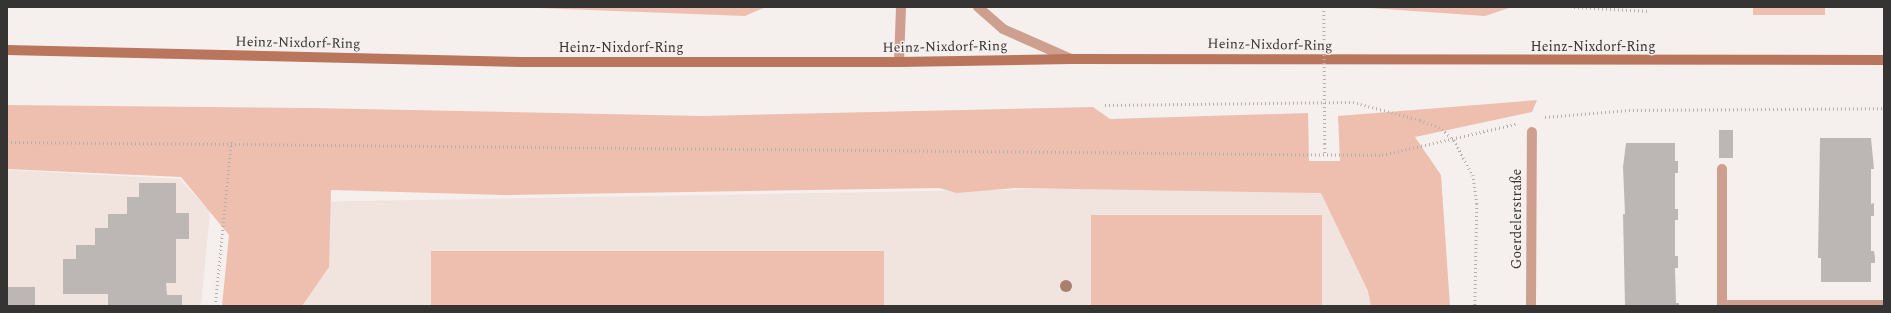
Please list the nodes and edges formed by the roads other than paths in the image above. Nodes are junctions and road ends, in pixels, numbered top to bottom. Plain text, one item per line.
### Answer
1 (901, 7) edge
2 (978, 7) edge
3 (7, 50) edge
4 (1071, 59) junction
5 (1884, 60) edge
6 (899, 62) junction
7 (1532, 132) dead end
8 (1722, 168) dead end
9 (1884, 305) edge
10 (1531, 306) edge
11 (1722, 306) edge

1 - 6 street
2 - 4 street
3 - 6 main road, Heinz-Nixdorf-Ring
4 - 5 main road, Heinz-Nixdorf-Ring
4 - 6 main road, Heinz-Nixdorf-Ring
7 - 10 street, Goerdelerstraße
8 - 11 street
9 - 11 street

